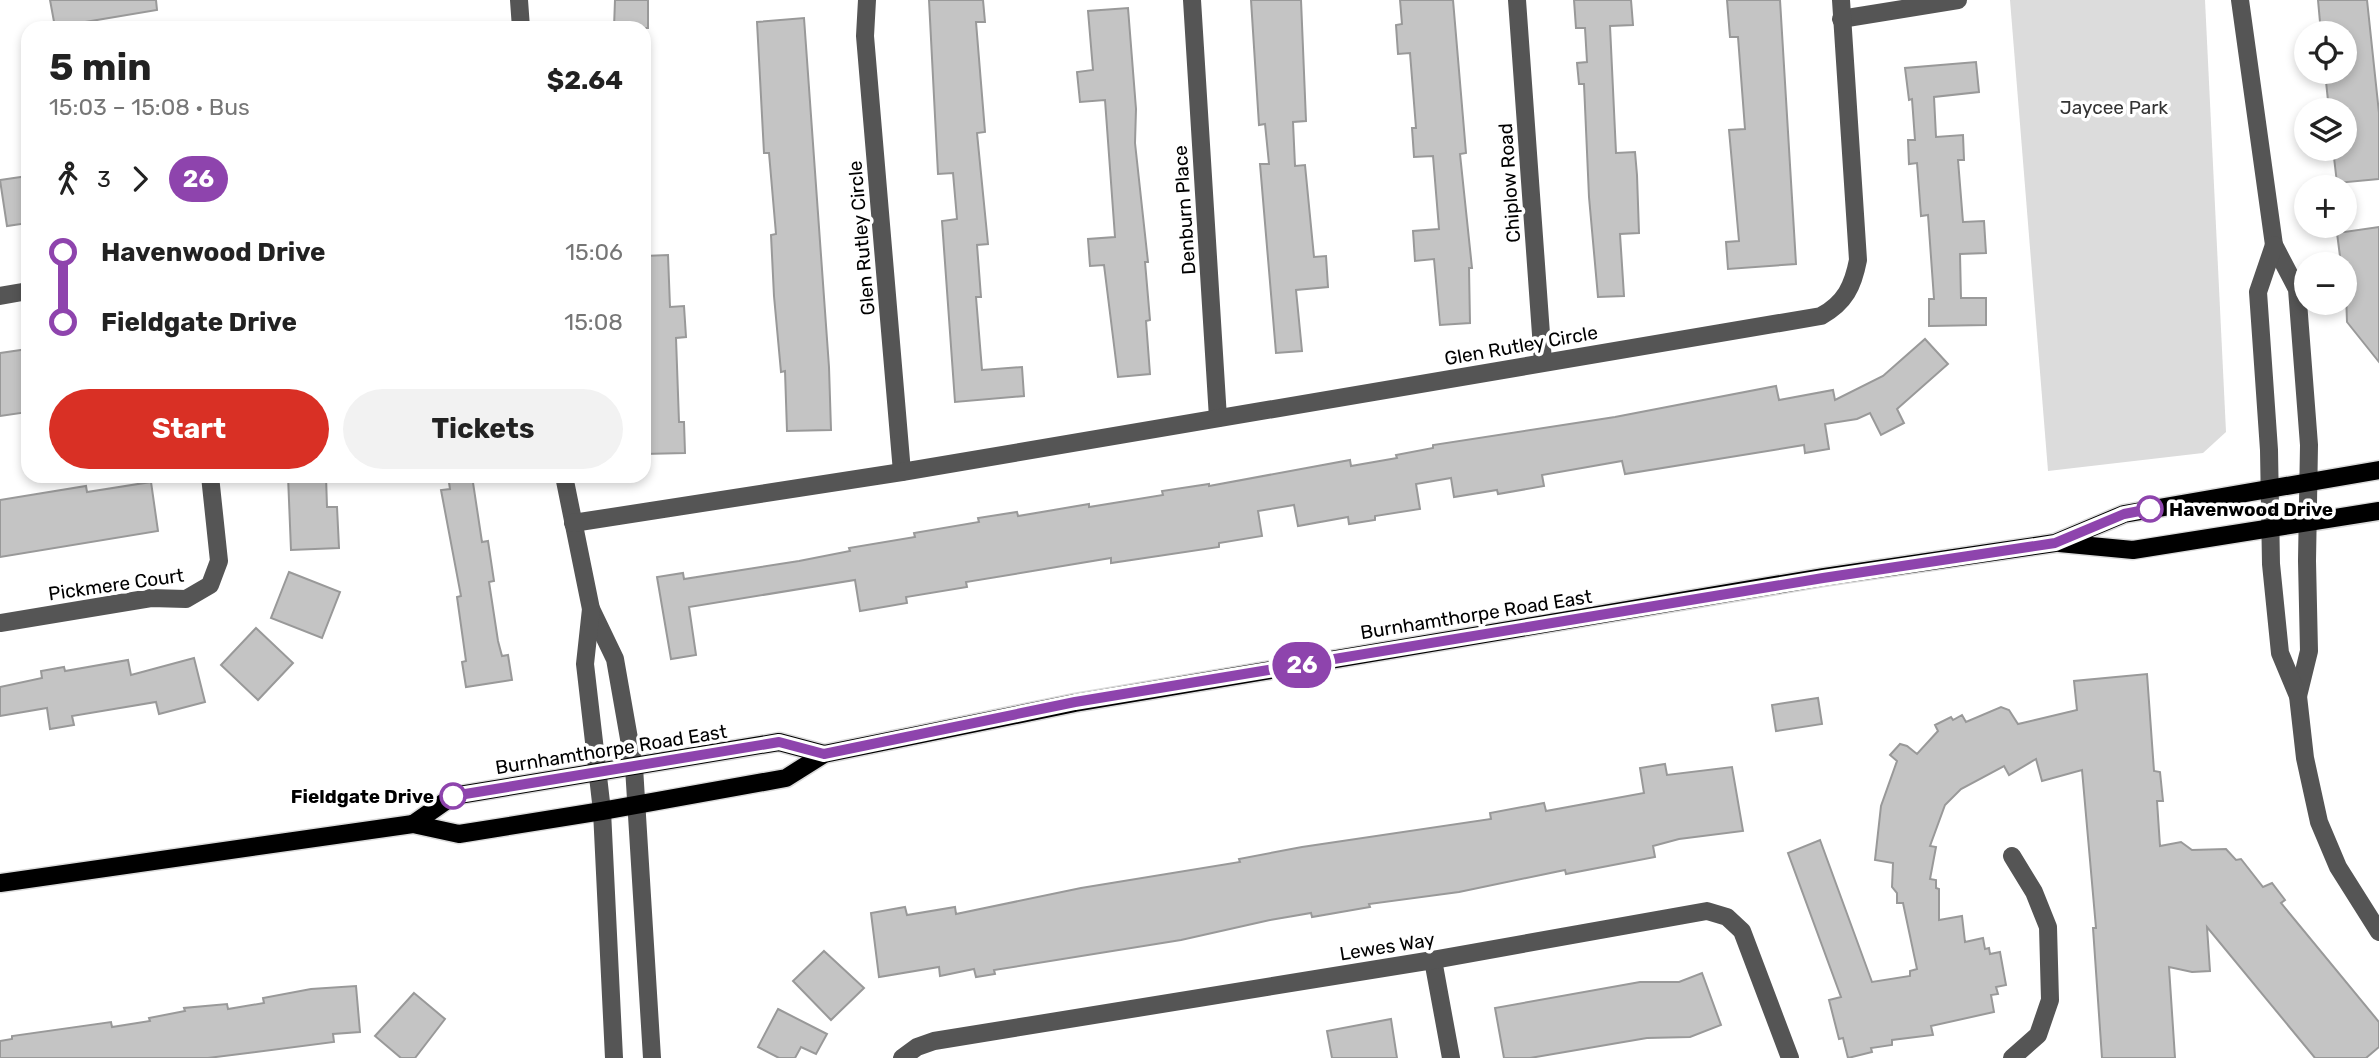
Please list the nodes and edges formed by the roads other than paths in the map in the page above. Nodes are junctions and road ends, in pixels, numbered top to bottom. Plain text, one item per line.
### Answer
1 (519, 0) edge
2 (867, 0) edge
3 (1192, 0) edge
4 (1517, 0) edge
5 (1840, 0) edge
6 (1958, 0) edge
7 (2240, 0) edge
8 (1841, 19) junction
9 (520, 21) edge
10 (2273, 245) junction
11 (21, 292) edge
12 (0, 296) edge
13 (1543, 362) junction
14 (1218, 418) junction
15 (2379, 470) edge
16 (902, 472) junction
17 (2307, 482) junction
18 (211, 483) edge
19 (565, 483) edge
20 (2269, 488) junction
21 (2379, 511) edge
22 (2307, 522) junction
23 (573, 523) junction
24 (2270, 527) junction
25 (2055, 543) junction
26 (591, 609) junction
27 (0, 623) edge
28 (2298, 696) junction
29 (824, 754) junction
30 (634, 766) junction
31 (598, 772) junction
32 (639, 804) junction
33 (602, 811) junction
34 (413, 824) junction
35 (2012, 856) dead end
36 (0, 883) edge
37 (2379, 932) edge
38 (1433, 960) junction
39 (614, 1058) edge
40 (652, 1058) edge
41 (902, 1058) edge
42 (1451, 1058) edge
43 (1790, 1058) edge
44 (2012, 1058) edge

1 - 9 street
2 - 16 street, Glen Rutley Circle
3 - 14 street, Denburn Place
4 - 13 street, Chiplow Road
5 - 8 street, Glen Rutley Circle
6 - 8 street
7 - 10 street
8 - 13 street, Glen Rutley Circle
10 - 17 street
10 - 20 street
11 - 12 street
13 - 14 street, Glen Rutley Circle
14 - 16 street, Glen Rutley Circle
15 - 17 main road, Burnhamthorpe Road East
16 - 23 street, Glen Rutley Circle
17 - 20 main road, Burnhamthorpe Road East
17 - 22 street
18 - 27 street, Pickmere Court
19 - 23 street
20 - 24 street
20 - 25 main road, Burnhamthorpe Road East
21 - 22 main road, Burnhamthorpe Road East
22 - 24 main road, Burnhamthorpe Road East
22 - 28 street
23 - 26 street
24 - 25 main road, Burnhamthorpe Road East
24 - 28 street
25 - 29 main road, Burnhamthorpe Road East
26 - 30 street
26 - 31 street
28 - 37 street
29 - 30 main road, Burnhamthorpe Road East
29 - 32 main road, Burnhamthorpe Road East
30 - 31 main road, Burnhamthorpe Road East
30 - 32 street
31 - 33 street
31 - 34 main road, Burnhamthorpe Road East
32 - 33 main road, Burnhamthorpe Road East
32 - 40 street
33 - 34 main road, Burnhamthorpe Road East
33 - 39 street
34 - 36 main road, Burnhamthorpe Road East
35 - 44 street
38 - 41 street, Lewes Way
38 - 42 street
38 - 43 street, Lewes Way

